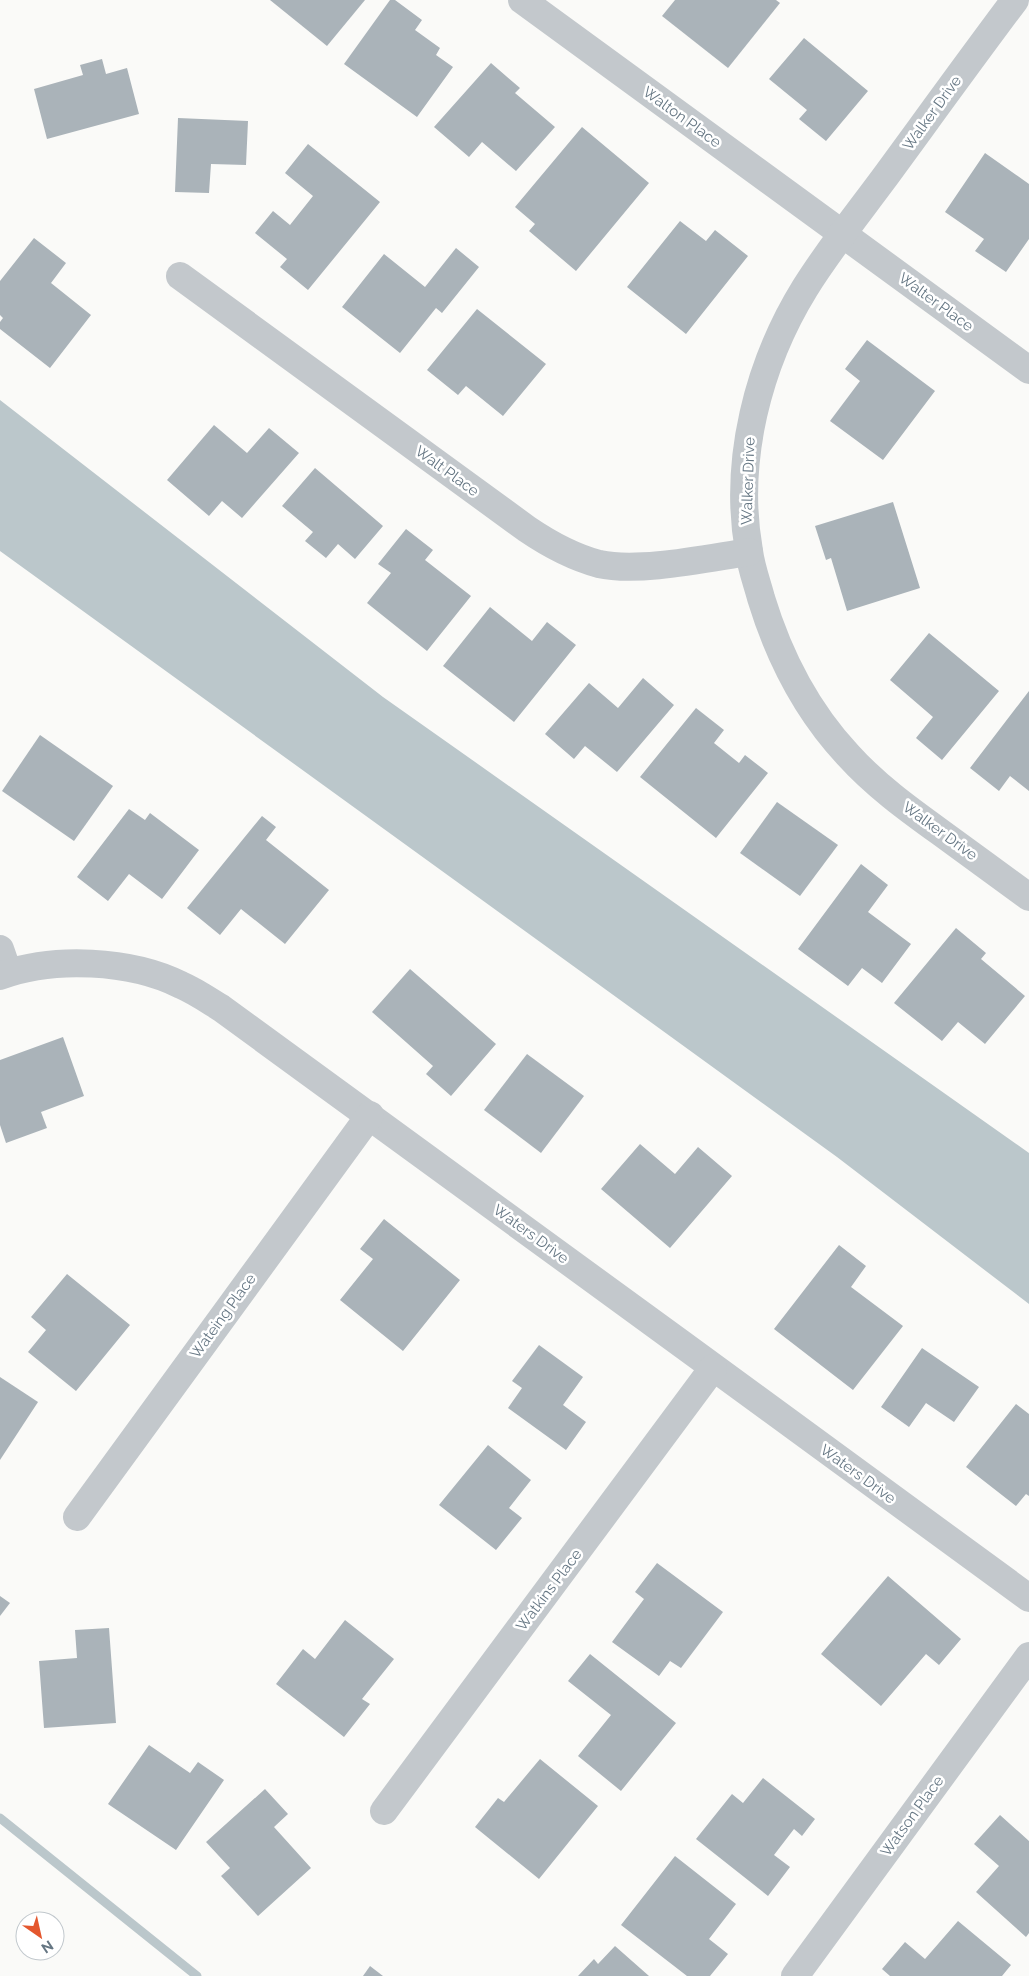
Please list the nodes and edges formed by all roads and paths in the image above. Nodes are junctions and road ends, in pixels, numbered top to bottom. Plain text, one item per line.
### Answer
1 (522, 0) edge
2 (1015, 0) edge
3 (843, 234) junction
4 (180, 276) dead end
5 (1029, 370) edge
6 (749, 552) junction
7 (1029, 897) edge
8 (3, 966) edge
9 (370, 1115) junction
10 (713, 1368) junction
11 (77, 1517) dead end
12 (1029, 1598) edge
13 (1029, 1656) edge
14 (384, 1811) dead end
15 (795, 1976) edge

1 - 3 street, Walton Place
2 - 3 street, Walker Drive
3 - 5 street, Walter Place
3 - 6 street, Walker Drive
4 - 6 street, Walt Place
6 - 7 street, Walker Drive
8 - 9 street, Waters Drive
9 - 10 street, Waters Drive
9 - 11 street, Wateing Place
10 - 12 street, Waters Drive
10 - 14 street, Watkins Place
13 - 15 street, Watson Place

